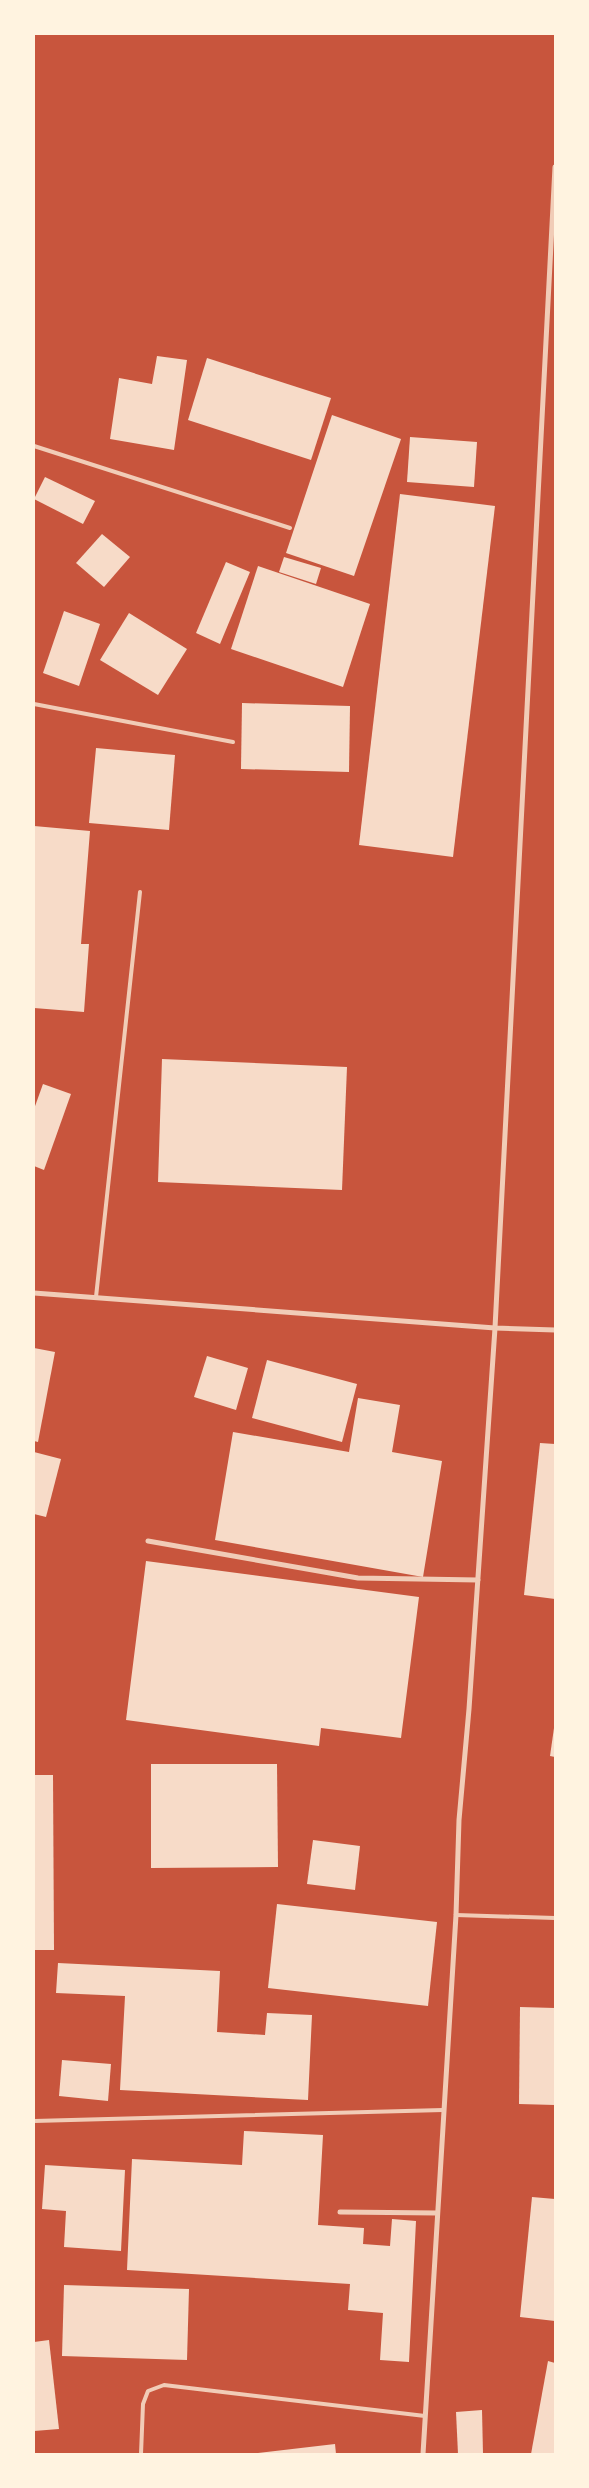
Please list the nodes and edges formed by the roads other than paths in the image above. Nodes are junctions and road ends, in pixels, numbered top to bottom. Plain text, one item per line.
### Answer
1 (555, 167) edge
2 (34, 446) edge
3 (290, 528) dead end
4 (34, 704) edge
5 (233, 742) dead end
6 (140, 892) dead end
7 (34, 1294) edge
8 (96, 1297) junction
9 (494, 1328) junction
10 (555, 1330) edge
11 (148, 1541) dead end
12 (478, 1580) junction
13 (456, 1915) junction
14 (555, 1918) edge
15 (443, 2110) junction
16 (34, 2121) edge
17 (340, 2212) dead end
18 (437, 2213) junction
19 (425, 2416) junction
20 (141, 2454) edge
21 (423, 2454) edge

1 - 9 street
2 - 3 lane
4 - 5 lane
6 - 8 lane
7 - 8 street
8 - 9 street
9 - 10 street
9 - 12 street
11 - 12 street
12 - 13 street
13 - 14 lane
13 - 15 street
15 - 16 lane
15 - 18 street
17 - 18 street
18 - 19 street
19 - 20 lane
19 - 21 street

